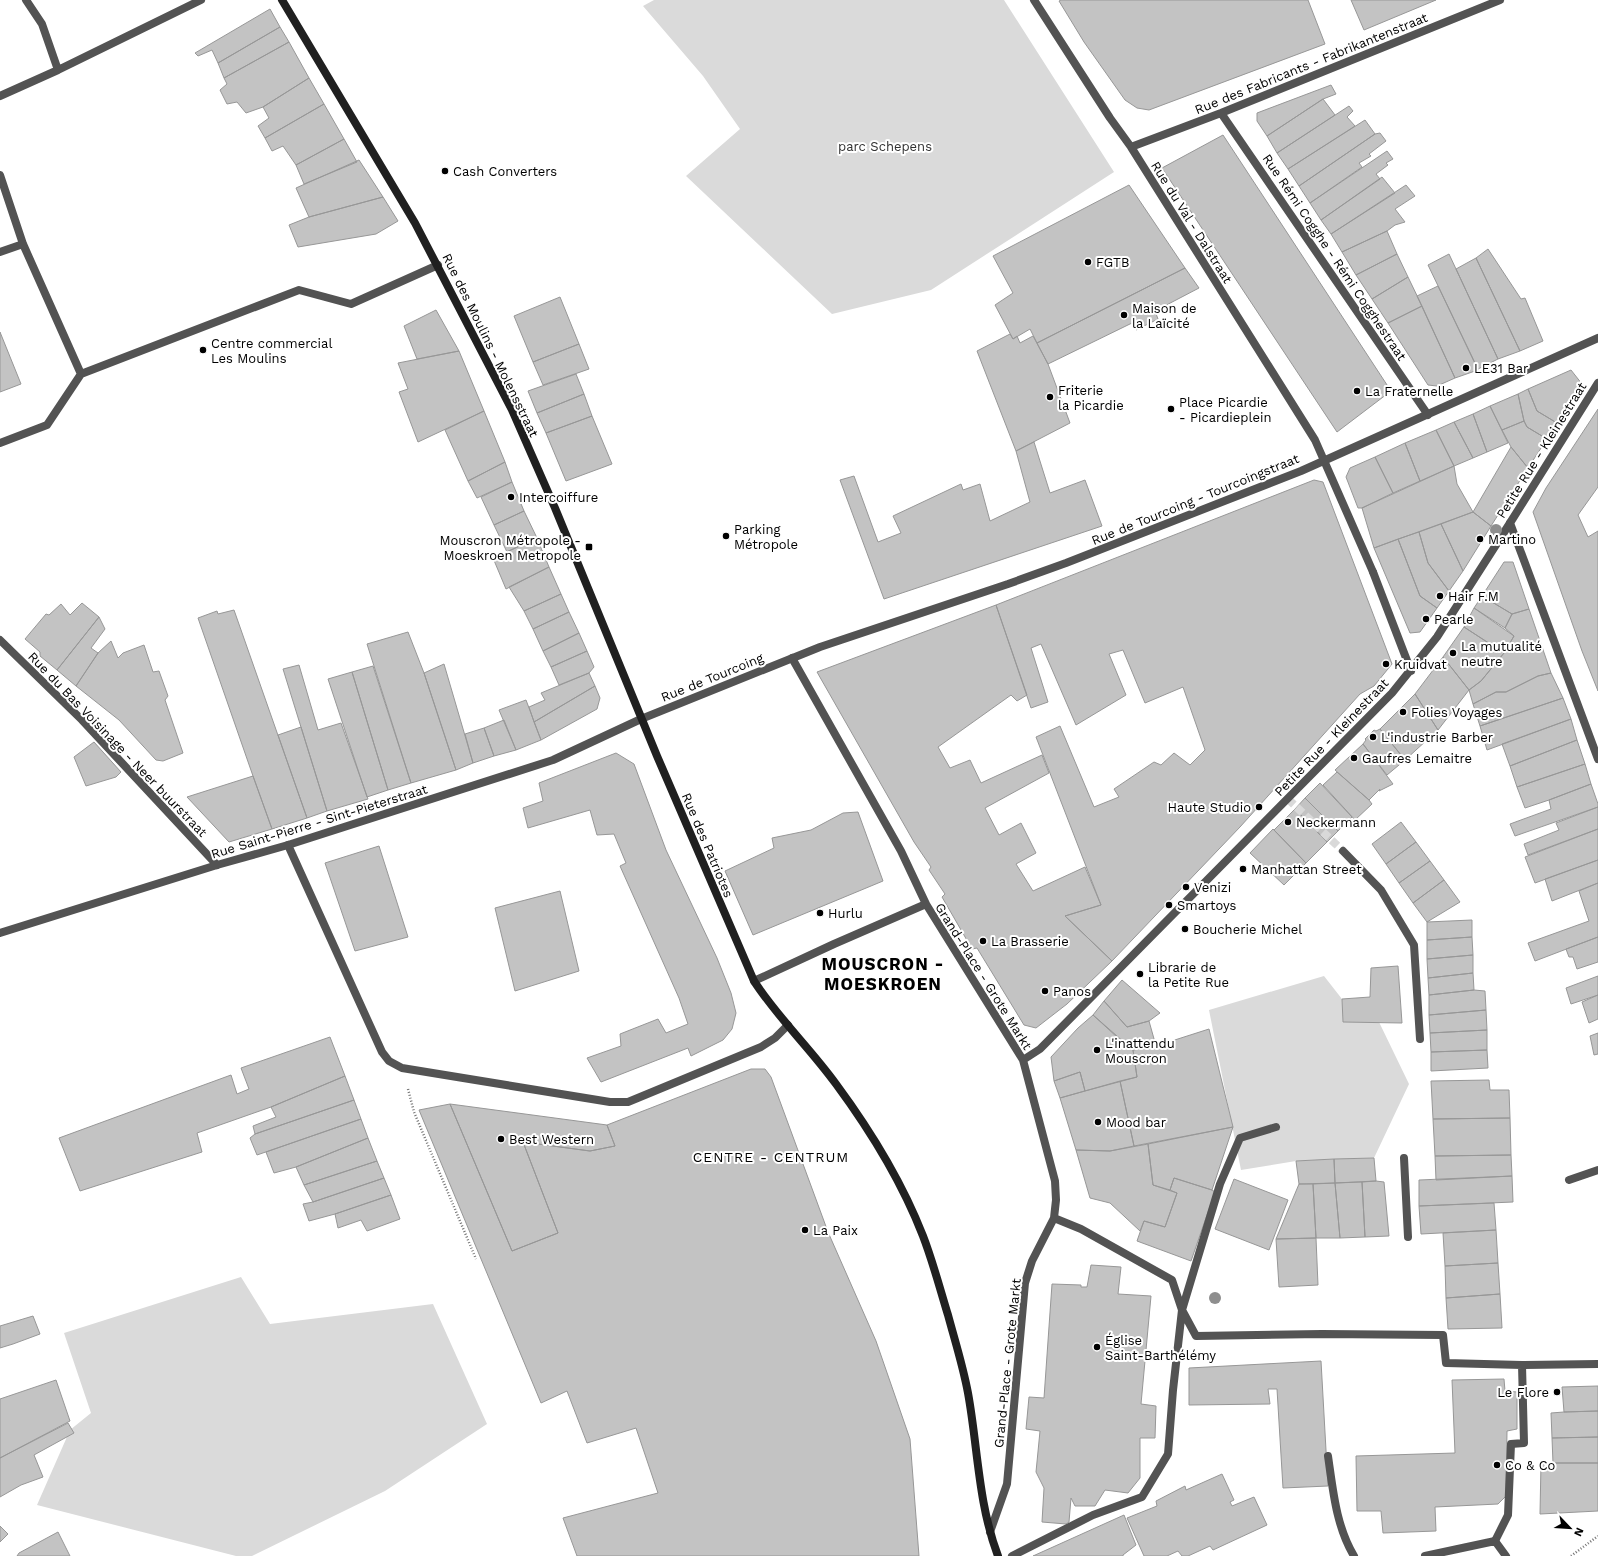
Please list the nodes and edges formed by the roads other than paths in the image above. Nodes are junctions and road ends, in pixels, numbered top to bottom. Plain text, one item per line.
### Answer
1 (26, 0) edge
2 (201, 0) edge
3 (282, 0) edge
4 (1034, 0) edge
5 (1500, 0) edge
6 (58, 70) junction
7 (0, 96) edge
8 (1221, 113) junction
9 (1130, 147) junction
10 (0, 175) edge
11 (23, 244) junction
12 (0, 252) edge
13 (438, 265) junction
14 (1598, 338) edge
15 (80, 374) junction
16 (1598, 383) edge
17 (1428, 415) junction
18 (0, 443) edge
19 (1325, 461) junction
20 (1510, 522) junction
21 (0, 640) edge
22 (792, 658) junction
23 (1411, 671) junction
24 (641, 719) junction
25 (1598, 759) edge
26 (288, 845) junction
27 (1343, 851) tunnel mouth
28 (217, 865) junction
29 (926, 904) junction
30 (0, 933) edge
31 (754, 981) junction
32 (788, 1025) junction
33 (1420, 1039) dead end
34 (1023, 1060) junction
35 (1276, 1126) dead end
36 (1404, 1158) dead end
37 (1598, 1170) edge
38 (1569, 1180) dead end
39 (1054, 1218) junction
40 (1408, 1237) dead end
41 (1182, 1310) junction
42 (1598, 1364) edge
43 (1522, 1365) junction
44 (1328, 1456) dead end
45 (990, 1532) junction
46 (1495, 1541) junction
47 (998, 1556) edge
48 (1012, 1556) edge
49 (1354, 1556) edge
50 (1425, 1556) edge
51 (1506, 1556) edge

1 - 6 street
2 - 6 street
3 - 13 main road, Rue des Moulins - Molensstraat
4 - 9 street, Rue du Val - Dalstraat
5 - 8 street, Rue des Fabricants - Fabrikantenstraat
6 - 7 street
8 - 9 street, Rue des Fabricants - Fabrikantenstraat
8 - 17 street, Rue Rémi Cogghe - Rémi Cogghestraat
9 - 19 street, Rue du Val - Dalstraat
10 - 11 street
11 - 12 street
11 - 15 street
13 - 15 street
13 - 24 main road, Rue des Moulins - Molensstraat
14 - 17 street, Rue de Tourcoing - Tourcoingstraat
15 - 18 street
16 - 20 street, Petite Rue - Kleinestraat
17 - 19 street, Rue de Tourcoing - Tourcoingstraat
19 - 22 street, Rue de Tourcoing - Tourcoingstraat
19 - 23 street, Rue du Val - Dalstraat
20 - 23 street, Petite Rue - Kleinestraat
20 - 25 street
21 - 28 street, Rue du Bas Voisinage - Neer buurstraat
22 - 24 street, Rue de Tourcoing
22 - 29 street
23 - 34 street, Petite Rue - Kleinestraat
24 - 26 street, Rue Saint-Pierre - Sint-Pieterstraat
24 - 31 main road, Rue des Patriotes
26 - 28 street, Rue Saint-Pierre - Sint-Pieterstraat
26 - 32 street
27 - 33 street
28 - 30 street, Rue Saint-Pierre - Sint-Pieterstraat
29 - 31 street, Grand-Place - Grote Markt
29 - 34 street, Grand-Place - Grote Markt
31 - 32 main road, Grand-Place - Grote Markt
32 - 45 main road, Grand-Place - Grote Markt
34 - 39 street, Grand-Place - Grote Markt
35 - 41 street
36 - 40 street
37 - 38 street
39 - 41 street
39 - 45 street, Grand-Place - Grote Markt
41 - 43 street
41 - 48 street
42 - 43 street
43 - 46 street
44 - 49 street
45 - 47 main road, Grand-Place - Grote Markt
46 - 50 street
46 - 51 street

